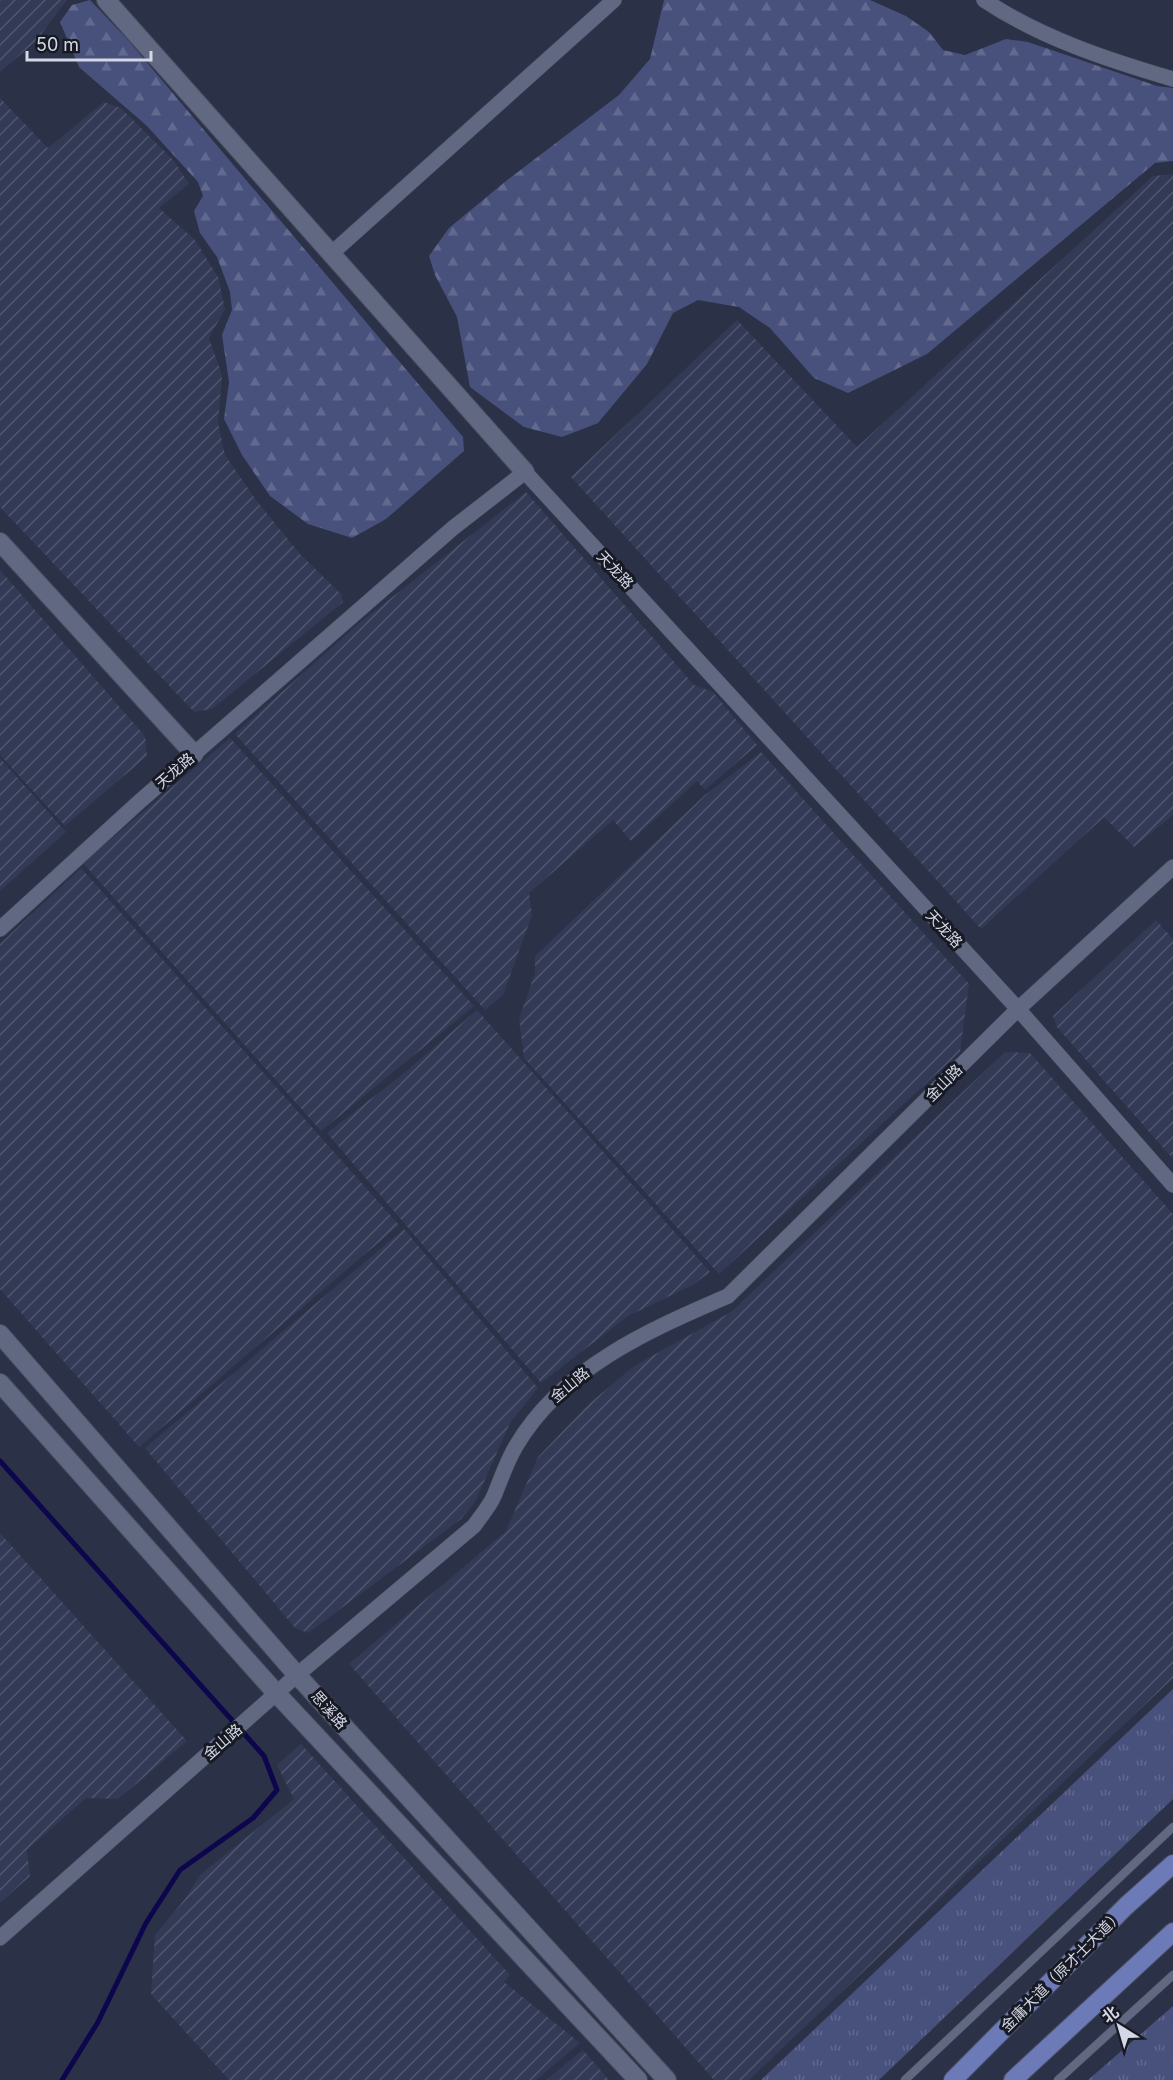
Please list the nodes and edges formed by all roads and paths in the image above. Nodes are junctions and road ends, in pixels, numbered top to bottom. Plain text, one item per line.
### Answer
1 (106, 0) edge
2 (614, 0) edge
3 (984, 0) edge
4 (1173, 79) edge
5 (332, 254) junction
6 (525, 472) junction
7 (0, 542) edge
8 (194, 754) junction
9 (1173, 867) edge
10 (0, 929) edge
11 (1018, 1009) junction
12 (1173, 1185) edge
13 (0, 1334) edge
14 (0, 1383) edge
15 (297, 1675) junction
16 (277, 1694) junction
17 (1173, 1827) edge
18 (1173, 1864) edge
19 (1173, 1932) edge
20 (0, 1938) edge
21 (1173, 1975) edge
22 (638, 2080) edge
23 (666, 2080) edge
24 (905, 2080) edge
25 (953, 2080) edge
26 (1013, 2080) edge
27 (1058, 2080) edge

1 - 5 street
2 - 5 street
3 - 4 street
5 - 6 street
6 - 8 street, 天龙路
6 - 11 street, 天龙路
7 - 8 street
8 - 10 street, 天龙路
9 - 11 street, 金山路
11 - 12 street, 天龙路
11 - 15 street, 金山路
13 - 15 street, 思溪路
14 - 16 street, 思溪路
15 - 16 street, 金山路
15 - 23 street, 思溪路
16 - 20 street, 金山路
16 - 22 street, 思溪路
17 - 24 lane
18 - 25 main road, 金庸大道（原才士大道）
19 - 26 main road
21 - 27 lane

